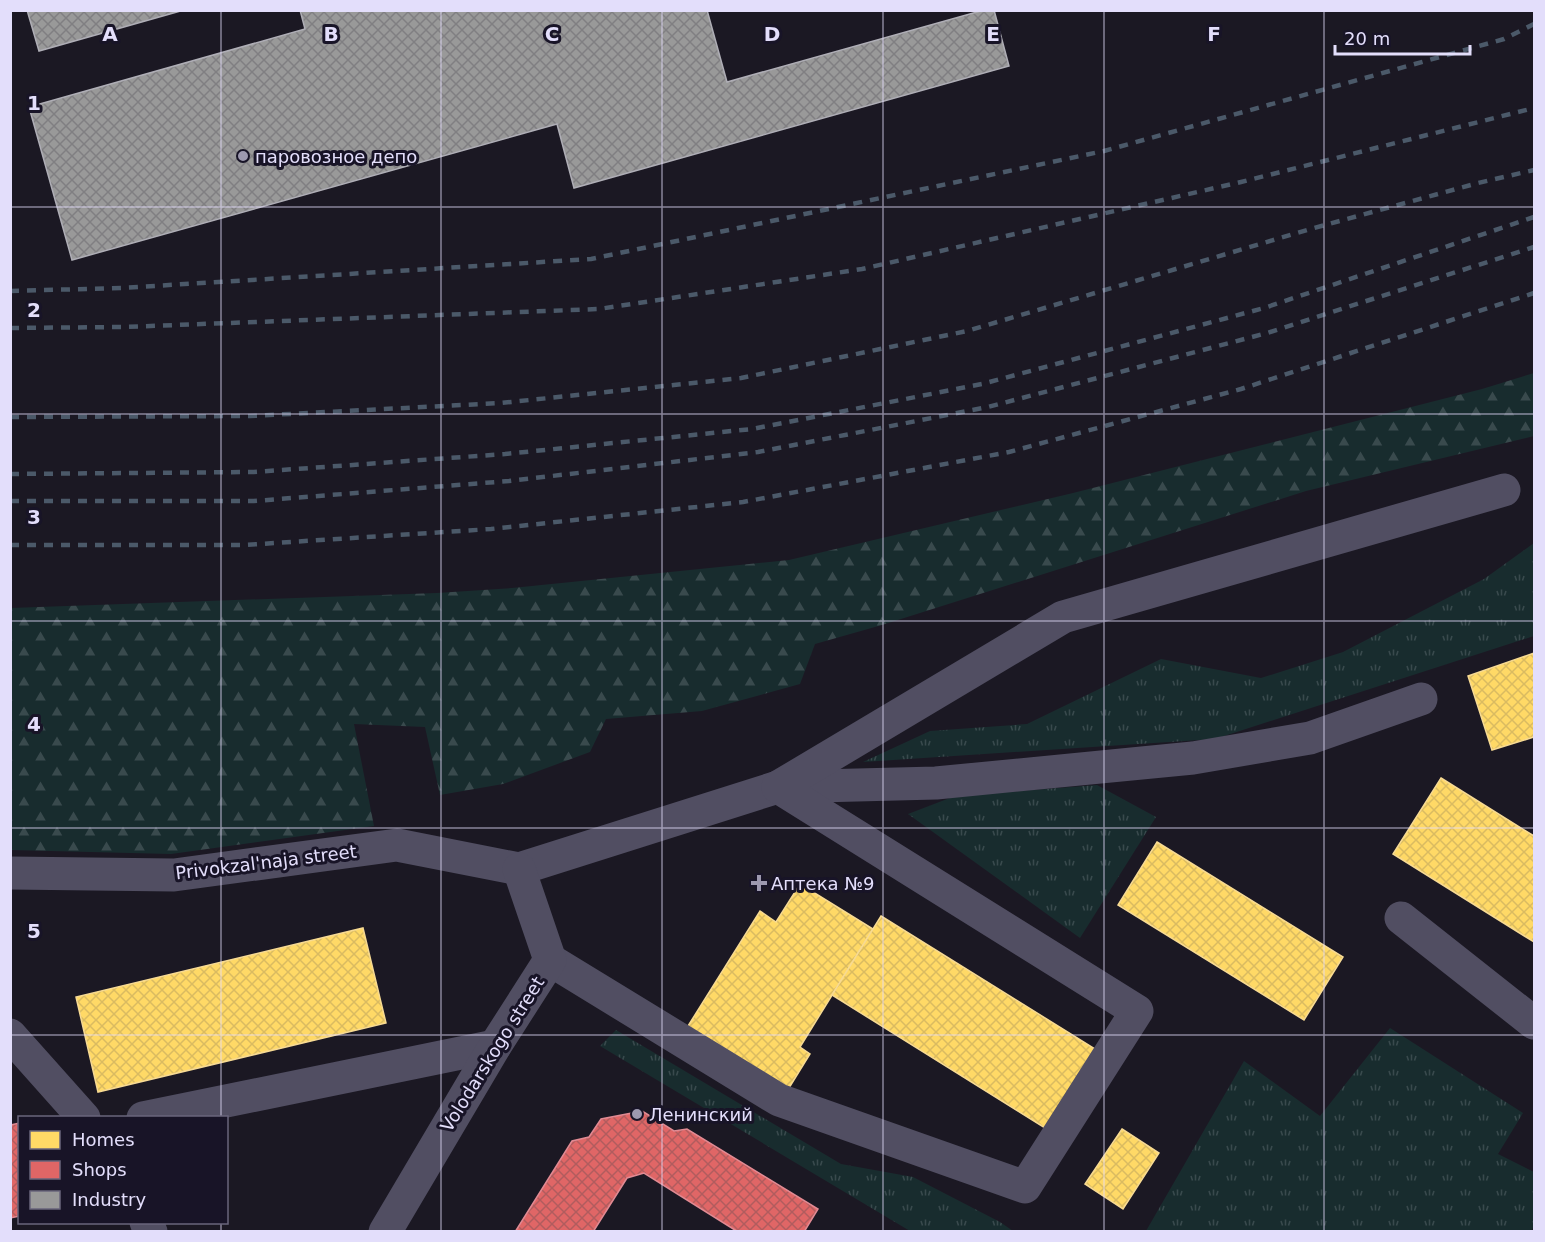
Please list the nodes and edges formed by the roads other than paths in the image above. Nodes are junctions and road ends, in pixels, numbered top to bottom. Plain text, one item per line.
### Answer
1 (1504, 490) dead end
2 (1421, 699) dead end
3 (778, 787) junction
4 (519, 869) junction
5 (10, 873) edge
6 (1401, 918) dead end
7 (550, 960) junction
8 (1534, 1023) edge
9 (10, 1035) edge
10 (495, 1046) junction
11 (82, 1116) edge
12 (153, 1116) edge
13 (385, 1232) edge

1 - 3 street
2 - 3 street
3 - 4 street
3 - 7 street
4 - 5 street, Privokzal'naja street
4 - 7 street, Volodarskogo street
6 - 8 street
7 - 10 street, Volodarskogo street
9 - 11 street
10 - 12 street
10 - 13 street, Volodarskogo street

